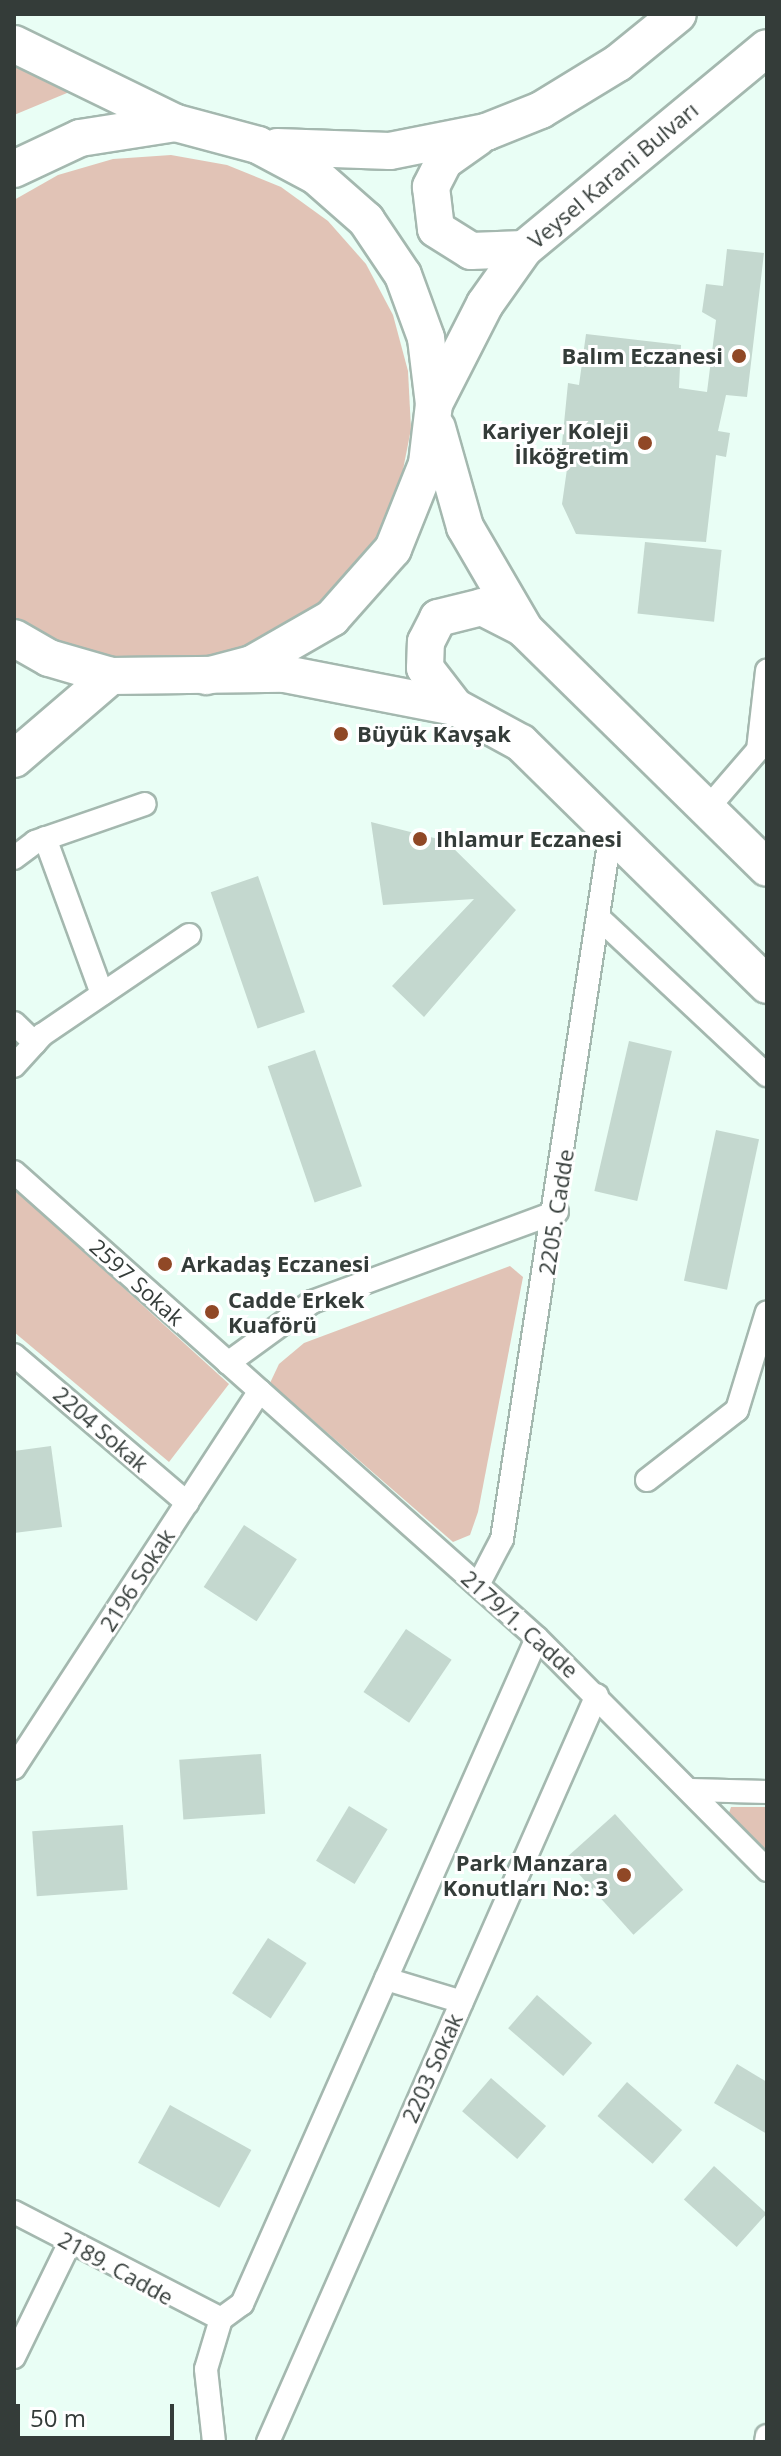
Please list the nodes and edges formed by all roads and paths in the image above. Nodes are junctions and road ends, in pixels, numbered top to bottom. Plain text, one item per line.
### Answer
1 (678, 14) edge
2 (14, 44) edge
3 (767, 48) edge
4 (176, 123) junction
5 (486, 132) junction
6 (258, 145) junction
7 (14, 169) edge
8 (524, 249) junction
9 (434, 411) junction
10 (525, 630) junction
11 (14, 638) edge
12 (767, 671) edge
13 (111, 676) junction
14 (207, 676) junction
15 (455, 707) junction
16 (763, 754) edge
17 (14, 759) edge
18 (145, 804) dead end
19 (707, 809) junction
20 (611, 831) junction
21 (45, 838) junction
22 (14, 858) edge
23 (767, 868) edge
24 (599, 918) junction
25 (189, 935) dead end
26 (767, 985) edge
27 (102, 994) junction
28 (14, 1023) edge
29 (35, 1043) junction
30 (14, 1066) edge
31 (767, 1075) edge
32 (14, 1172) edge
33 (557, 1212) junction
34 (767, 1312) edge
35 (14, 1355) edge
36 (228, 1363) junction
37 (260, 1391) junction
38 (647, 1480) dead end
39 (187, 1503) junction
40 (478, 1585) junction
41 (537, 1638) junction
42 (597, 1695) junction
43 (14, 1768) edge
44 (691, 1790) junction
45 (767, 1792) edge
46 (767, 1870) edge
47 (386, 1979) junction
48 (462, 2002) junction
49 (14, 2212) edge
50 (70, 2242) junction
51 (221, 2319) junction
52 (14, 2357) edge
53 (214, 2442) edge
54 (268, 2442) edge

1 - 5 main road
2 - 4 main road
3 - 8 main road, Veysel Karani Bulvarı
4 - 6 main road
4 - 7 main road
5 - 6 main road
5 - 8 main road
6 - 9 main road
8 - 9 main road, Veysel Karani Bulvarı
9 - 10 main road
9 - 14 main road
10 - 15 main road
10 - 19 main road
11 - 13 main road
12 - 16 street
13 - 14 main road
13 - 17 main road
14 - 15 main road
15 - 20 main road
16 - 19 street
18 - 21 street
19 - 23 main road
20 - 24 street, 2205. Cadde
20 - 26 main road
21 - 22 street
21 - 27 street
24 - 31 street
24 - 33 street, 2205. Cadde
25 - 27 street
27 - 29 street
28 - 29 street
29 - 30 street
32 - 36 street, 2597 Sokak
33 - 36 street
33 - 40 street, 2205. Cadde
34 - 38 street
35 - 39 street, 2204 Sokak
36 - 37 street, 2597 Sokak
37 - 39 street, 2196 Sokak
37 - 40 street, 2179/1. Cadde
39 - 43 street, 2196 Sokak
40 - 41 street, 2179/1. Cadde
41 - 42 street, 2179/1. Cadde
41 - 47 street
42 - 44 street, 2179/1. Cadde
42 - 48 street, 2203 Sokak
44 - 45 street
44 - 46 street, 2179/1. Cadde
47 - 48 street
47 - 51 street
48 - 54 street, 2203 Sokak
49 - 50 street, 2189. Cadde
50 - 51 street, 2189. Cadde
50 - 52 street
51 - 53 street

